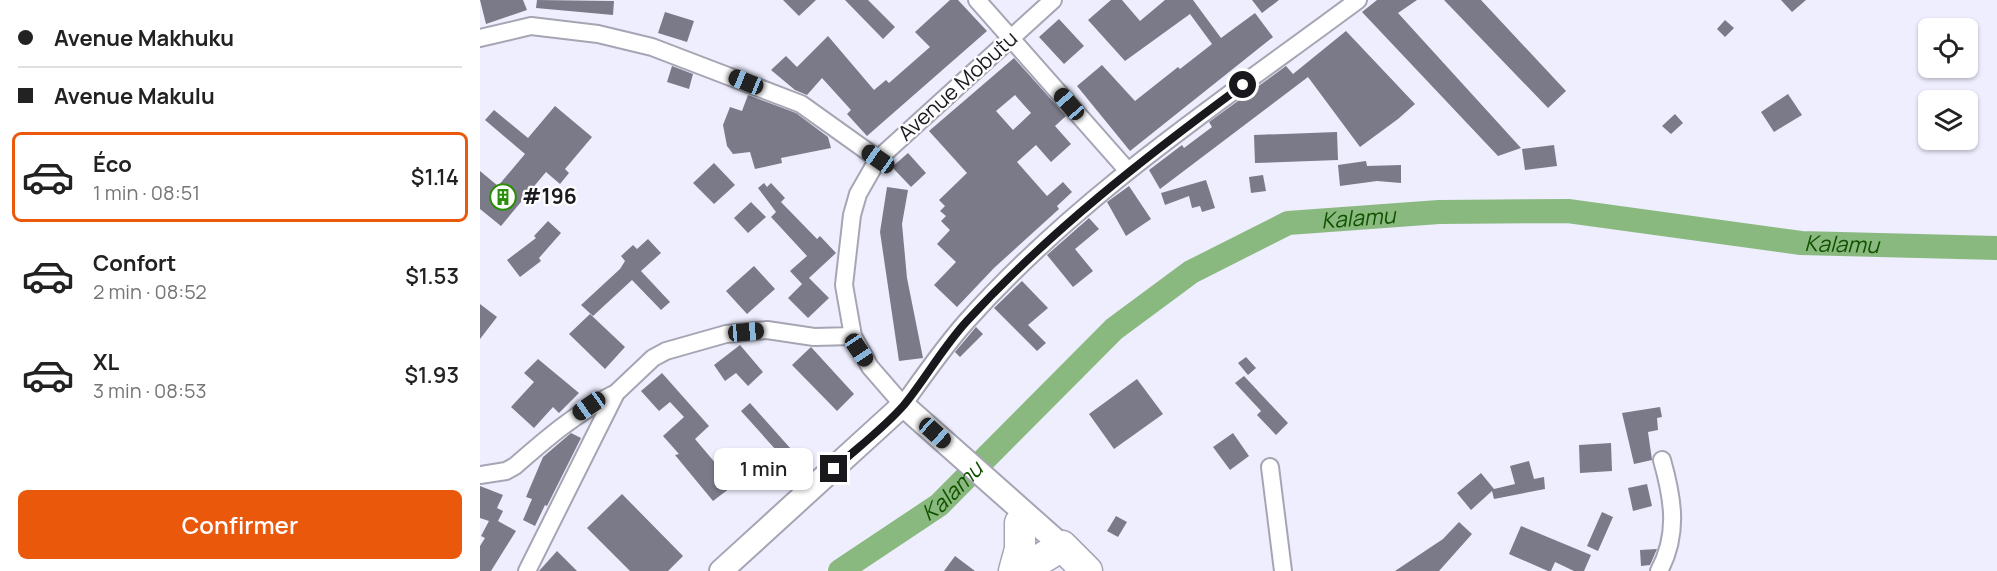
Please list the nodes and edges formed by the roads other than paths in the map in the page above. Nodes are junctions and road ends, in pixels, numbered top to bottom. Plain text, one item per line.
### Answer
1 (976, 0) edge
2 (1053, 0) edge
3 (1358, 0) edge
4 (480, 38) edge
5 (1011, 38) junction
6 (878, 159) junction
7 (1128, 171) junction
8 (853, 336) junction
9 (616, 393) junction
10 (903, 405) junction
11 (1662, 460) dead end
12 (1270, 468) dead end
13 (480, 475) edge
14 (1010, 505) junction
15 (1059, 564) edge
16 (526, 571) edge
17 (721, 571) edge
18 (1014, 571) edge
19 (1283, 571) edge
20 (1659, 571) edge

1 - 5 street
2 - 5 street, Avenue Mobutu
3 - 7 street
4 - 6 street
5 - 6 street, Avenue Mobutu
5 - 7 street
6 - 8 street, Avenue Mobutu
7 - 10 street
8 - 9 street
8 - 10 street, Avenue Mobutu
9 - 13 street
9 - 16 street
10 - 14 main road
10 - 17 main road
11 - 20 street
12 - 19 street
14 - 15 main road
14 - 18 highway

